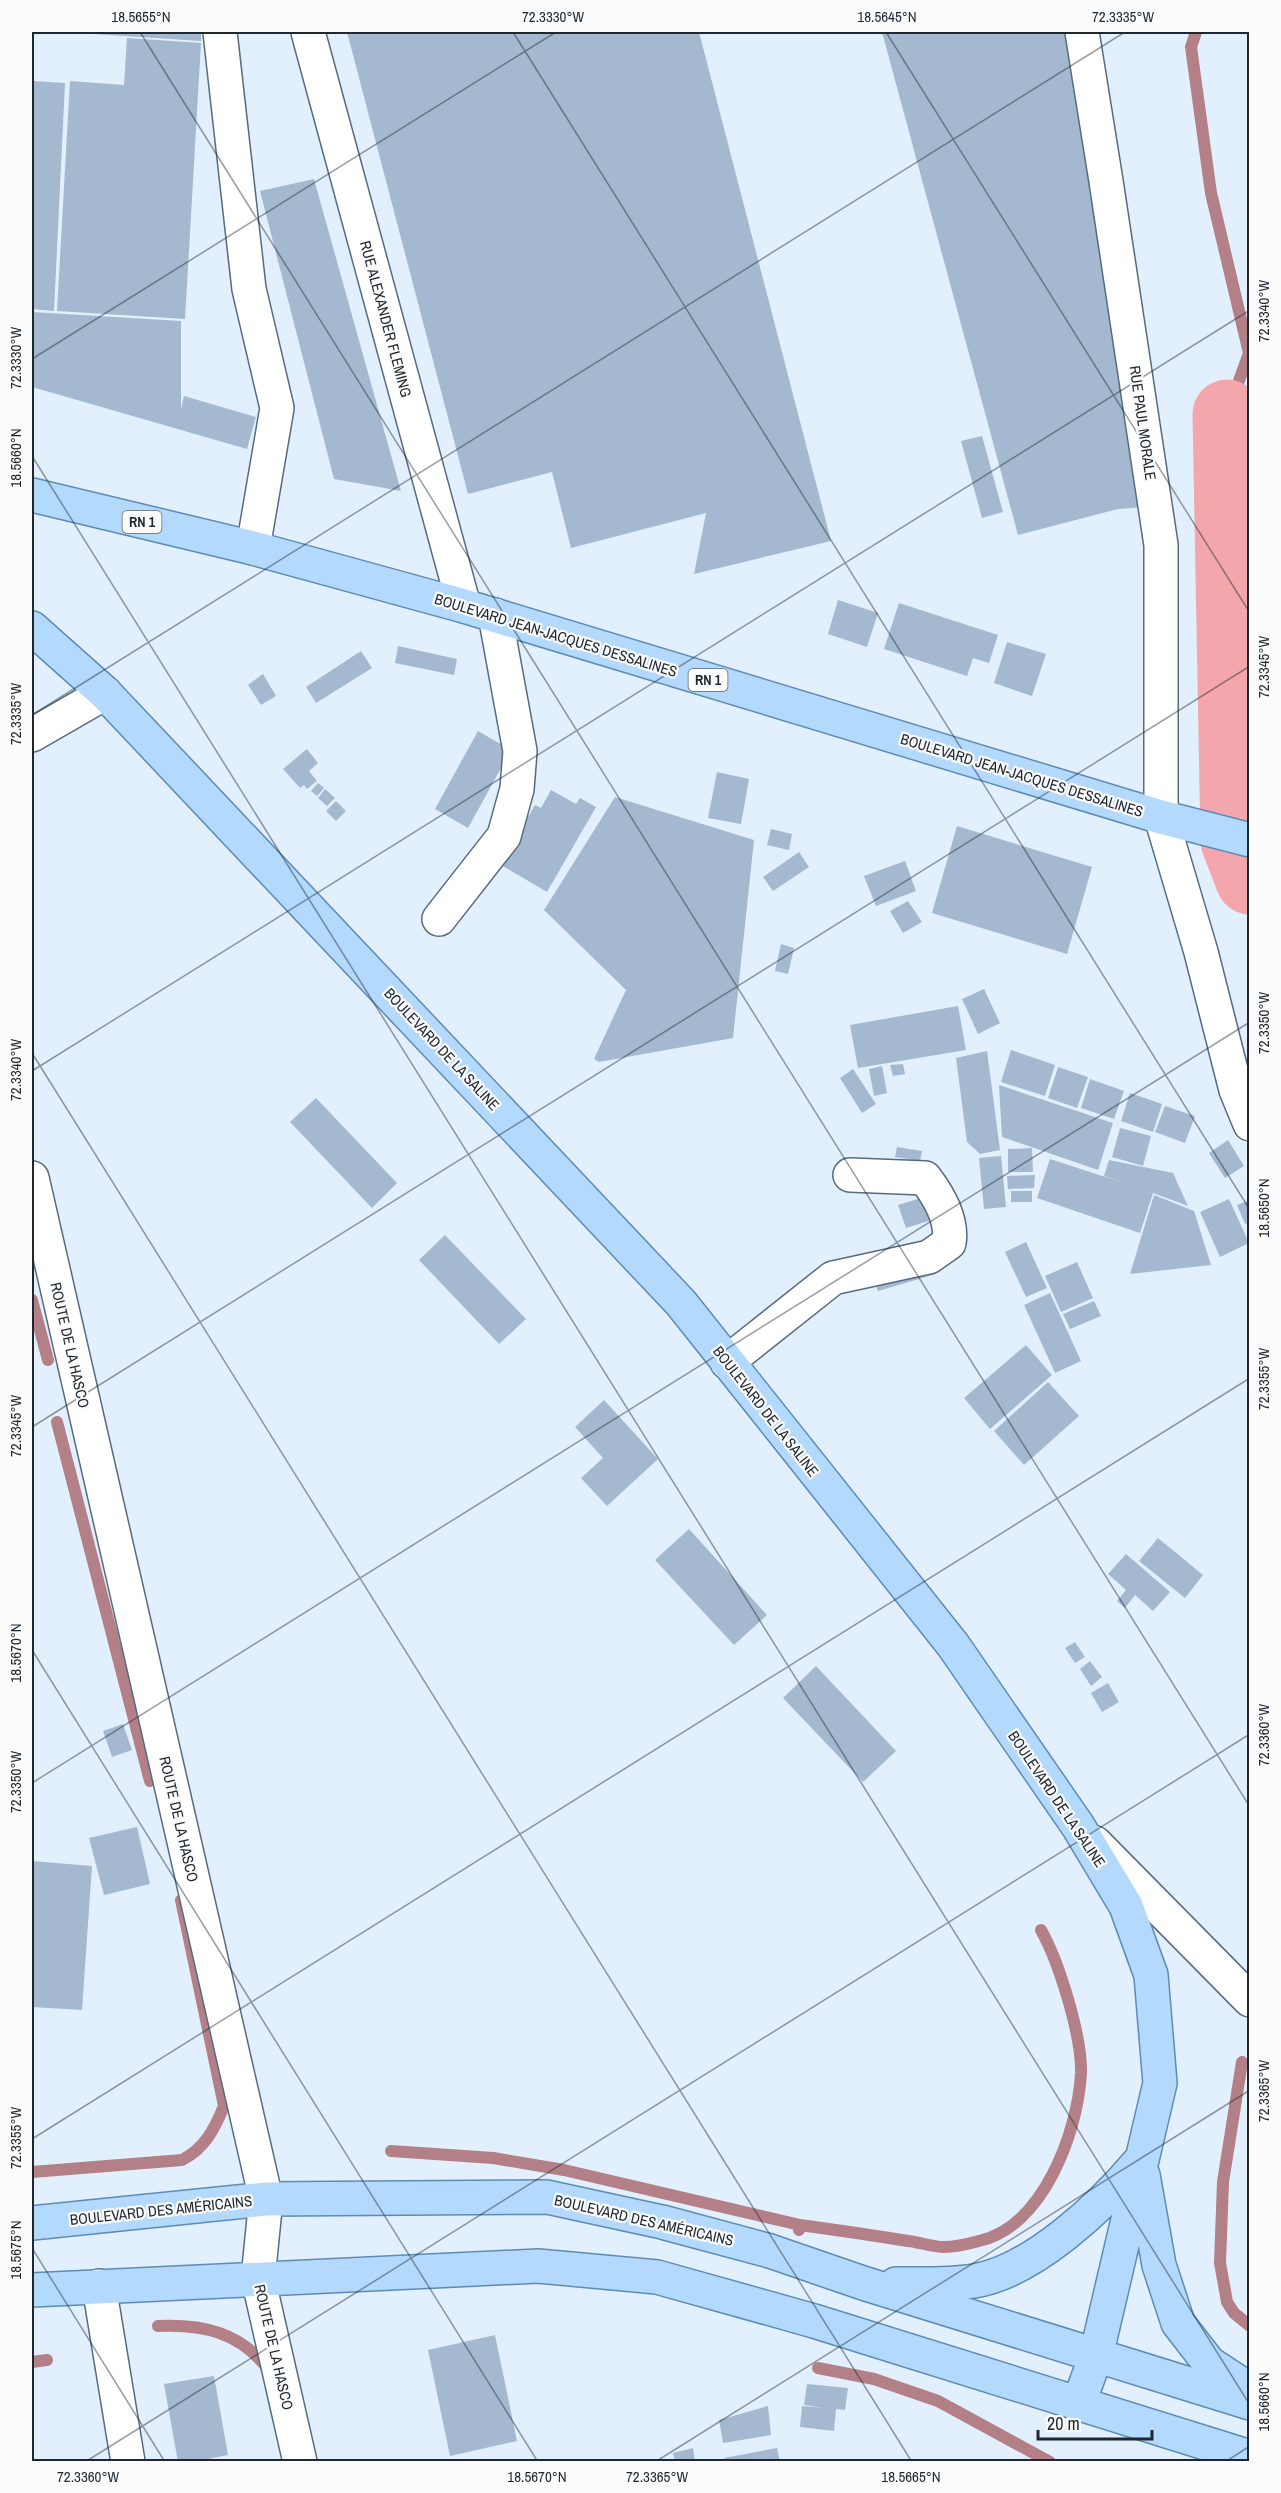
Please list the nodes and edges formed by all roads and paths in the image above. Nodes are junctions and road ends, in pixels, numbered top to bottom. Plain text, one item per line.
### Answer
1 (220, 32) edge
2 (308, 32) edge
3 (1082, 32) edge
4 (32, 495) edge
5 (253, 548) junction
6 (464, 606) junction
7 (495, 615) junction
8 (32, 628) edge
9 (105, 693) junction
10 (32, 735) edge
11 (1161, 817) junction
12 (1250, 840) edge
13 (439, 919) dead end
14 (1250, 1124) edge
15 (850, 1175) dead end
16 (32, 1178) edge
17 (727, 1362) junction
18 (1078, 1826) junction
19 (1250, 2000) edge
20 (1140, 2161) junction
21 (266, 2199) junction
22 (32, 2223) edge
23 (258, 2278) junction
24 (863, 2283) junction
25 (99, 2286) junction
26 (32, 2290) edge
27 (1096, 2356) junction
28 (1250, 2390) edge
29 (1250, 2403) edge
30 (1078, 2405) junction
31 (1250, 2457) edge
32 (128, 2462) edge
33 (300, 2462) edge

1 - 5 street
2 - 6 street, RUE ALEXANDER FLEMING
3 - 11 street, RUE PAUL MORALE
4 - 5 main road, BOULEVARD JEAN-JACQUES DESSALINES / RN 1
5 - 6 main road, BOULEVARD JEAN-JACQUES DESSALINES / RN 1
6 - 7 main road, BOULEVARD JEAN-JACQUES DESSALINES / RN 1
7 - 11 main road, BOULEVARD JEAN-JACQUES DESSALINES / RN 1
7 - 13 street
8 - 9 main road, BOULEVARD DE LA SALINE
9 - 10 street
9 - 17 main road, BOULEVARD DE LA SALINE
11 - 12 main road, BOULEVARD JEAN-JACQUES DESSALINES / RN 1
11 - 14 street, RUE PAUL MORALE
15 - 17 street
16 - 21 street, ROUTE DE LA HASCO
17 - 18 main road, BOULEVARD DE LA SALINE
18 - 19 street
18 - 20 main road, BOULEVARD DE LA SALINE
20 - 24 main road
20 - 27 main road, BOULEVARD DE LA SALINE
20 - 28 main road
21 - 22 main road, BOULEVARD DES AMÉRICAINS
21 - 23 street, ROUTE DE LA HASCO
21 - 24 main road, BOULEVARD DES AMÉRICAINS
23 - 25 main road
23 - 30 main road
23 - 33 street, ROUTE DE LA HASCO
24 - 27 main road, BOULEVARD DES AMÉRICAINS
25 - 26 main road
25 - 32 street
27 - 29 main road
27 - 30 main road, BOULEVARD DE LA SALINE
30 - 31 main road

